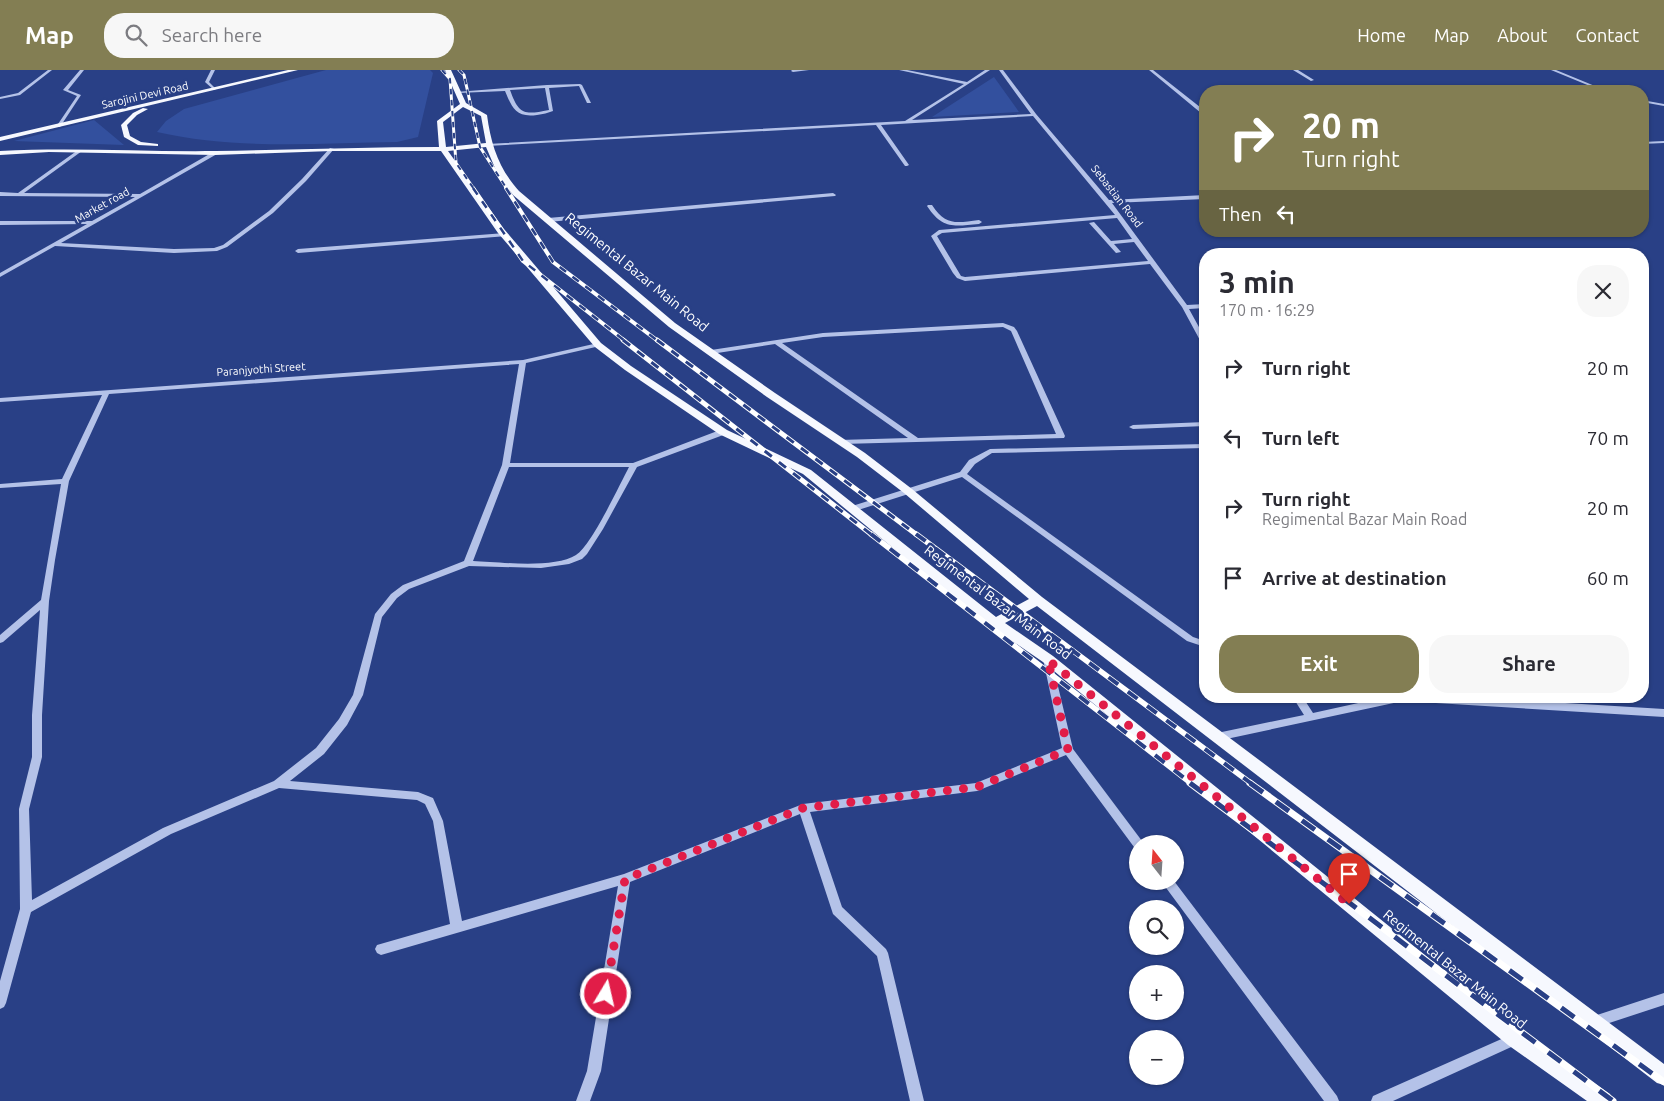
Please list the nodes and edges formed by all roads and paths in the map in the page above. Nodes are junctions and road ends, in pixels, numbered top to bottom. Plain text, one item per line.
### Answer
1 (50, 70) edge
2 (82, 70) edge
3 (213, 70) edge
4 (295, 70) edge
5 (807, 70) edge
6 (901, 70) edge
7 (988, 70) edge
8 (1001, 70) edge
9 (1151, 70) edge
10 (1295, 70) edge
11 (1553, 70) edge
12 (793, 71) edge
13 (452, 74) edge
14 (1312, 80) dead end
15 (967, 83) junction
16 (1590, 85) edge
17 (547, 86) junction
18 (214, 89) junction
19 (507, 89) junction
20 (458, 92) junction
21 (0, 98) edge
22 (156, 102) junction
23 (589, 102) dead end
24 (1649, 103) edge
25 (463, 104) junction
26 (1664, 105) edge
27 (1199, 109) edge
28 (1034, 116) junction
29 (904, 123) junction
30 (878, 124) junction
31 (58, 126) junction
32 (0, 139) edge
33 (1664, 142) edge
34 (1649, 143) edge
35 (487, 145) junction
36 (332, 149) junction
37 (444, 149) junction
38 (80, 151) junction
39 (0, 153) edge
40 (215, 153) junction
41 (907, 165) dead end
42 (0, 194) edge
43 (18, 194) junction
44 (140, 195) junction
45 (833, 195) dead end
46 (1199, 197) edge
47 (1108, 202) junction
48 (930, 206) dead end
49 (1116, 213) junction
50 (548, 220) junction
51 (93, 222) junction
52 (0, 223) edge
53 (1092, 223) dead end
54 (505, 235) junction
55 (1136, 240) junction
56 (1110, 243) junction
57 (53, 244) junction
58 (298, 251) dead end
59 (1118, 252) dead end
60 (1152, 262) junction
61 (0, 275) edge
62 (1199, 306) edge
63 (1185, 307) junction
64 (1199, 333) edge
65 (776, 342) junction
66 (598, 345) junction
67 (711, 352) junction
68 (523, 362) junction
69 (107, 392) junction
70 (0, 400) edge
71 (1199, 424) edge
72 (1132, 427) dead end
73 (723, 432) junction
74 (916, 440) junction
75 (842, 442) junction
76 (1199, 446) edge
77 (506, 465) junction
78 (634, 465) junction
79 (963, 474) junction
80 (65, 481) junction
81 (0, 486) edge
82 (908, 491) junction
83 (852, 509) junction
84 (468, 564) junction
85 (1038, 600) junction
86 (45, 601) junction
87 (995, 623) junction
88 (0, 640) edge
89 (1199, 642) edge
90 (1048, 660) junction
91 (1302, 703) edge
92 (1375, 703) edge
93 (1500, 703) edge
94 (1664, 713) edge
95 (1311, 717) junction
96 (1217, 737) junction
97 (1068, 750) junction
98 (278, 784) junction
99 (803, 808) junction
100 (1131, 835) edge
101 (625, 879) junction
102 (1174, 890) edge
103 (26, 909) junction
104 (457, 927) junction
105 (381, 950) dead end
106 (1, 998) edge
107 (1664, 999) edge
108 (1592, 1023) junction
109 (1515, 1039) junction
110 (1664, 1076) edge
111 (583, 1101) edge
112 (917, 1101) edge
113 (1332, 1101) edge
114 (1378, 1101) edge
115 (1603, 1101) edge

1 - 21 street
2 - 31 street
3 - 18 street
4 - 18 main road, Sarojini Devi Road
5 - 12 street
6 - 15 street
7 - 15 street
8 - 28 street, Sebastian Road
9 - 27 street
10 - 14 street
11 - 16 street
13 - 20 main road
15 - 29 street
17 - 19 street
17 - 19 street
17 - 23 street
18 - 22 main road, Sarojini Devi Road
19 - 20 street
20 - 25 main road
22 - 31 main road, Sarojini Devi Road
22 - 40 main road
24 - 26 street
25 - 35 main road, Regimental Bazar Main Road
25 - 37 main road, Regimental Bazar Main Road
28 - 29 street
28 - 47 street, Sebastian Road
29 - 30 street
30 - 35 street
30 - 41 street
31 - 32 main road, Sarojini Devi Road
33 - 34 street
35 - 37 main road
35 - 50 main road, Regimental Bazar Main Road
36 - 37 main road
36 - 40 main road
36 - 57 street
37 - 54 main road, Regimental Bazar Main Road
38 - 39 main road
38 - 40 main road
38 - 43 street
40 - 44 street, Market road
42 - 43 street
43 - 44 street
44 - 51 street, Market road
45 - 50 street
46 - 47 street
47 - 49 street, Sebastian Road
48 - 49 street
49 - 55 street, Sebastian Road
49 - 60 street
50 - 67 main road, Regimental Bazar Main Road
51 - 52 street
51 - 57 street, Market road
53 - 56 street
54 - 58 street
54 - 66 main road, Regimental Bazar Main Road
55 - 56 street
55 - 60 street, Sebastian Road
56 - 59 street
57 - 61 street, Market road
60 - 63 street, Sebastian Road
62 - 63 street
63 - 64 street, Sebastian Road
65 - 67 street
65 - 74 street
65 - 74 street
66 - 68 street, Paranjyothi Street
66 - 73 main road, Regimental Bazar Main Road
67 - 75 main road, Regimental Bazar Main Road
68 - 69 street, Paranjyothi Street
68 - 77 street
69 - 70 street, Paranjyothi Street
69 - 80 street
71 - 72 street
73 - 78 street
73 - 83 main road, Regimental Bazar Main Road
74 - 75 street
75 - 82 main road, Regimental Bazar Main Road
76 - 79 street
77 - 78 street
77 - 84 street
78 - 84 street
79 - 82 street
79 - 89 street
80 - 81 street
80 - 86 street
82 - 83 street
82 - 85 main road, Regimental Bazar Main Road
83 - 87 main road, Regimental Bazar Main Road
84 - 98 street
85 - 87 main road
85 - 96 main road, Regimental Bazar Main Road
86 - 88 street
86 - 103 street
87 - 90 main road, Regimental Bazar Main Road
90 - 97 street
90 - 109 main road, Regimental Bazar Main Road
91 - 95 street
92 - 95 street
93 - 94 street
95 - 96 street
96 - 108 main road, Regimental Bazar Main Road
97 - 99 street
97 - 100 street
98 - 103 street
98 - 104 street
99 - 101 street
99 - 112 street
101 - 104 street
101 - 111 street
102 - 113 street
103 - 106 street
104 - 105 street
107 - 108 street
108 - 110 main road, Regimental Bazar Main Road
109 - 114 street
109 - 115 main road, Regimental Bazar Main Road

